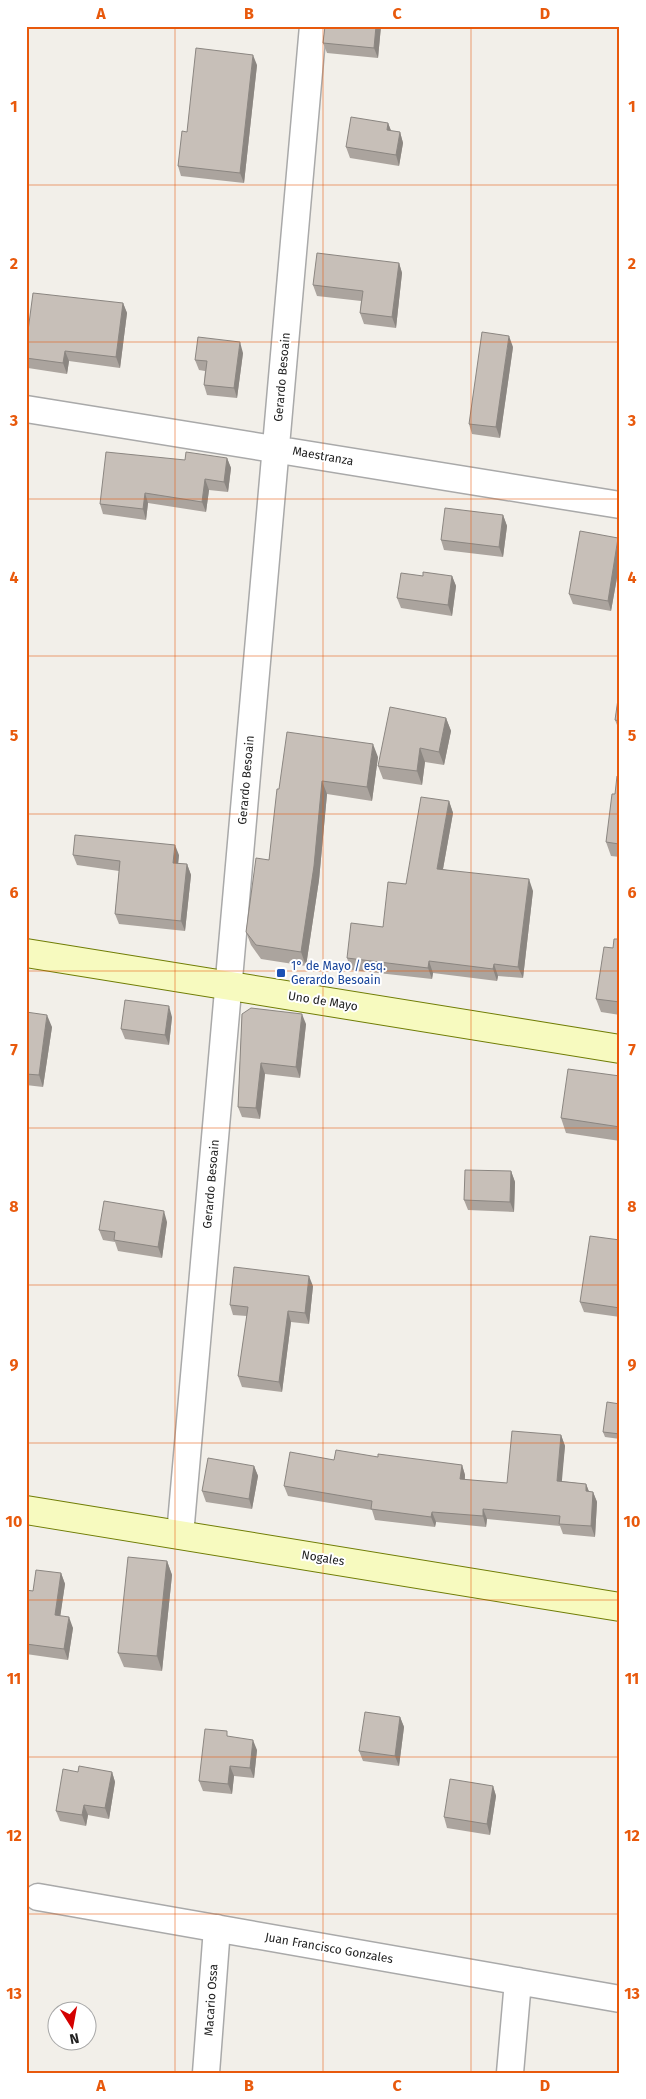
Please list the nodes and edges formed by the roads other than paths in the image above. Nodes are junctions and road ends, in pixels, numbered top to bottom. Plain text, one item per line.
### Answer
1 (312, 26) edge
2 (26, 409) edge
3 (275, 448) junction
4 (620, 505) edge
5 (26, 953) edge
6 (228, 985) junction
7 (620, 1050) edge
8 (26, 1510) edge
9 (180, 1535) junction
10 (620, 1607) edge
11 (38, 1897) dead end
12 (217, 1928) junction
13 (518, 1981) junction
14 (620, 1999) edge
15 (206, 2073) edge
16 (510, 2073) edge

1 - 3 street, Gerardo Besoain
2 - 3 street, Maestranza
3 - 4 street, Maestranza
3 - 6 street, Gerardo Besoain
5 - 6 street, Uno de Mayo
6 - 7 street, Uno de Mayo
6 - 9 street, Gerardo Besoain
8 - 9 street, Nogales
9 - 10 street, Nogales
11 - 12 street, Juan Francisco Gonzales
12 - 13 street, Juan Francisco Gonzales
12 - 15 street, Macario Ossa
13 - 14 street, Juan Francisco Gonzales
13 - 16 street

